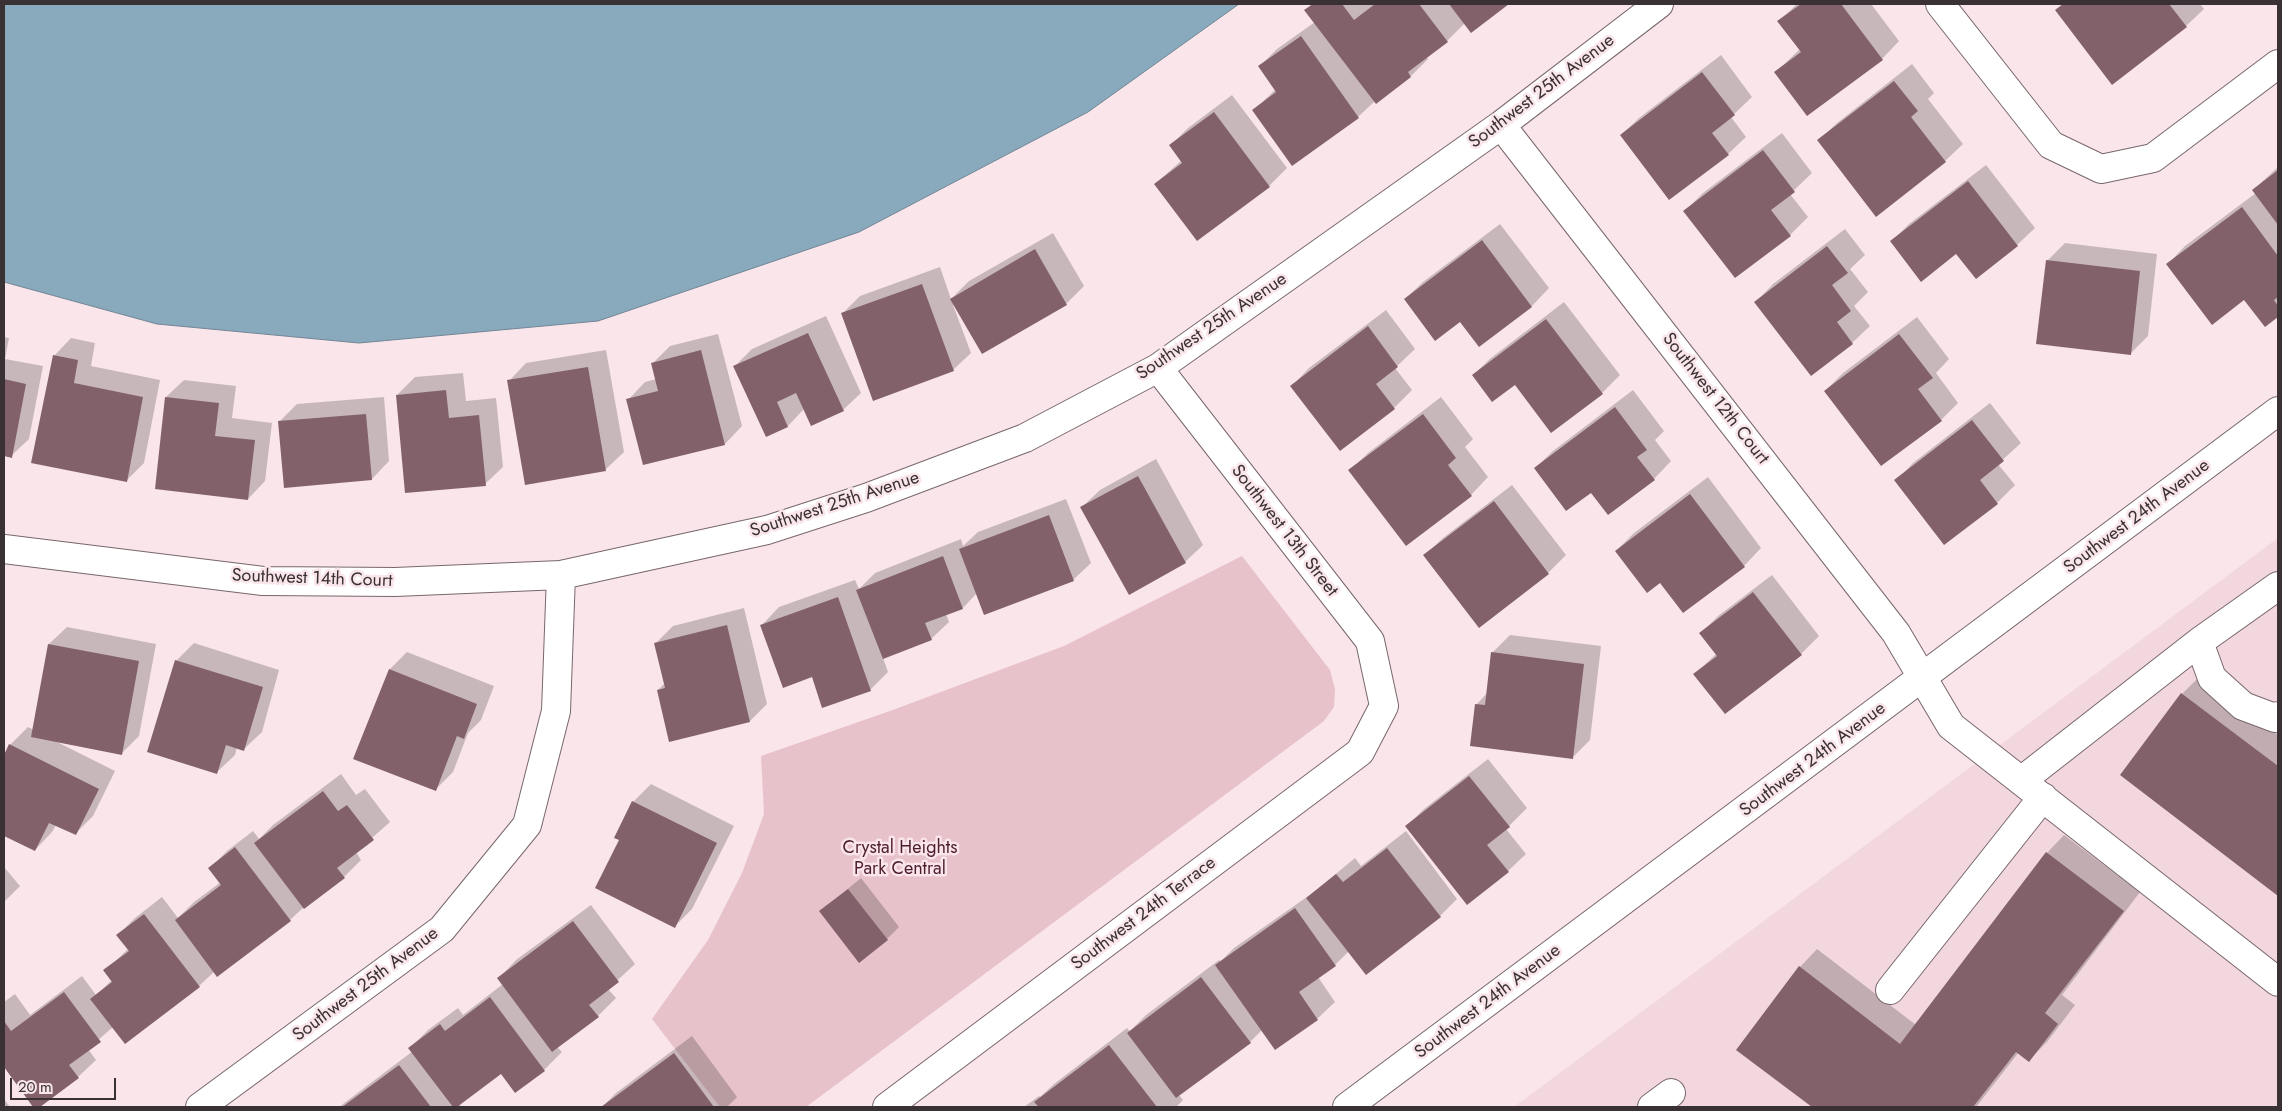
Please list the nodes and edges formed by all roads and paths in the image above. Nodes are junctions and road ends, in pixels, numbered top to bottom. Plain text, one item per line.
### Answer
1 (1659, 4) edge
2 (1940, 4) edge
3 (2278, 64) edge
4 (1501, 125) junction
5 (1158, 368) junction
6 (2278, 412) edge
7 (4, 549) edge
8 (562, 575) junction
9 (2278, 586) edge
10 (2199, 642) junction
11 (1923, 678) junction
12 (1384, 706) joint
13 (2277, 718) edge
14 (2021, 781) junction
15 (2043, 797) junction
16 (2278, 982) edge
17 (1890, 990) dead end
18 (200, 1107) edge
19 (887, 1107) edge
20 (1347, 1107) edge

1 - 4 street, Southwest 25th Avenue
2 - 3 street
4 - 5 street, Southwest 25th Avenue
4 - 11 street, Southwest 12th Court
5 - 8 street, Southwest 25th Avenue
5 - 12 street, Southwest 13th Street
6 - 11 street, Southwest 24th Avenue
7 - 8 street, Southwest 14th Court
8 - 18 street, Southwest 25th Avenue
9 - 10 street
10 - 13 street
10 - 14 street
11 - 14 street, Southwest 12th Court
11 - 20 street, Southwest 24th Avenue
12 - 19 street, Southwest 24th Terrace
14 - 15 street, Southwest 12th Court
15 - 16 street, Southwest 12th Court
15 - 17 street

